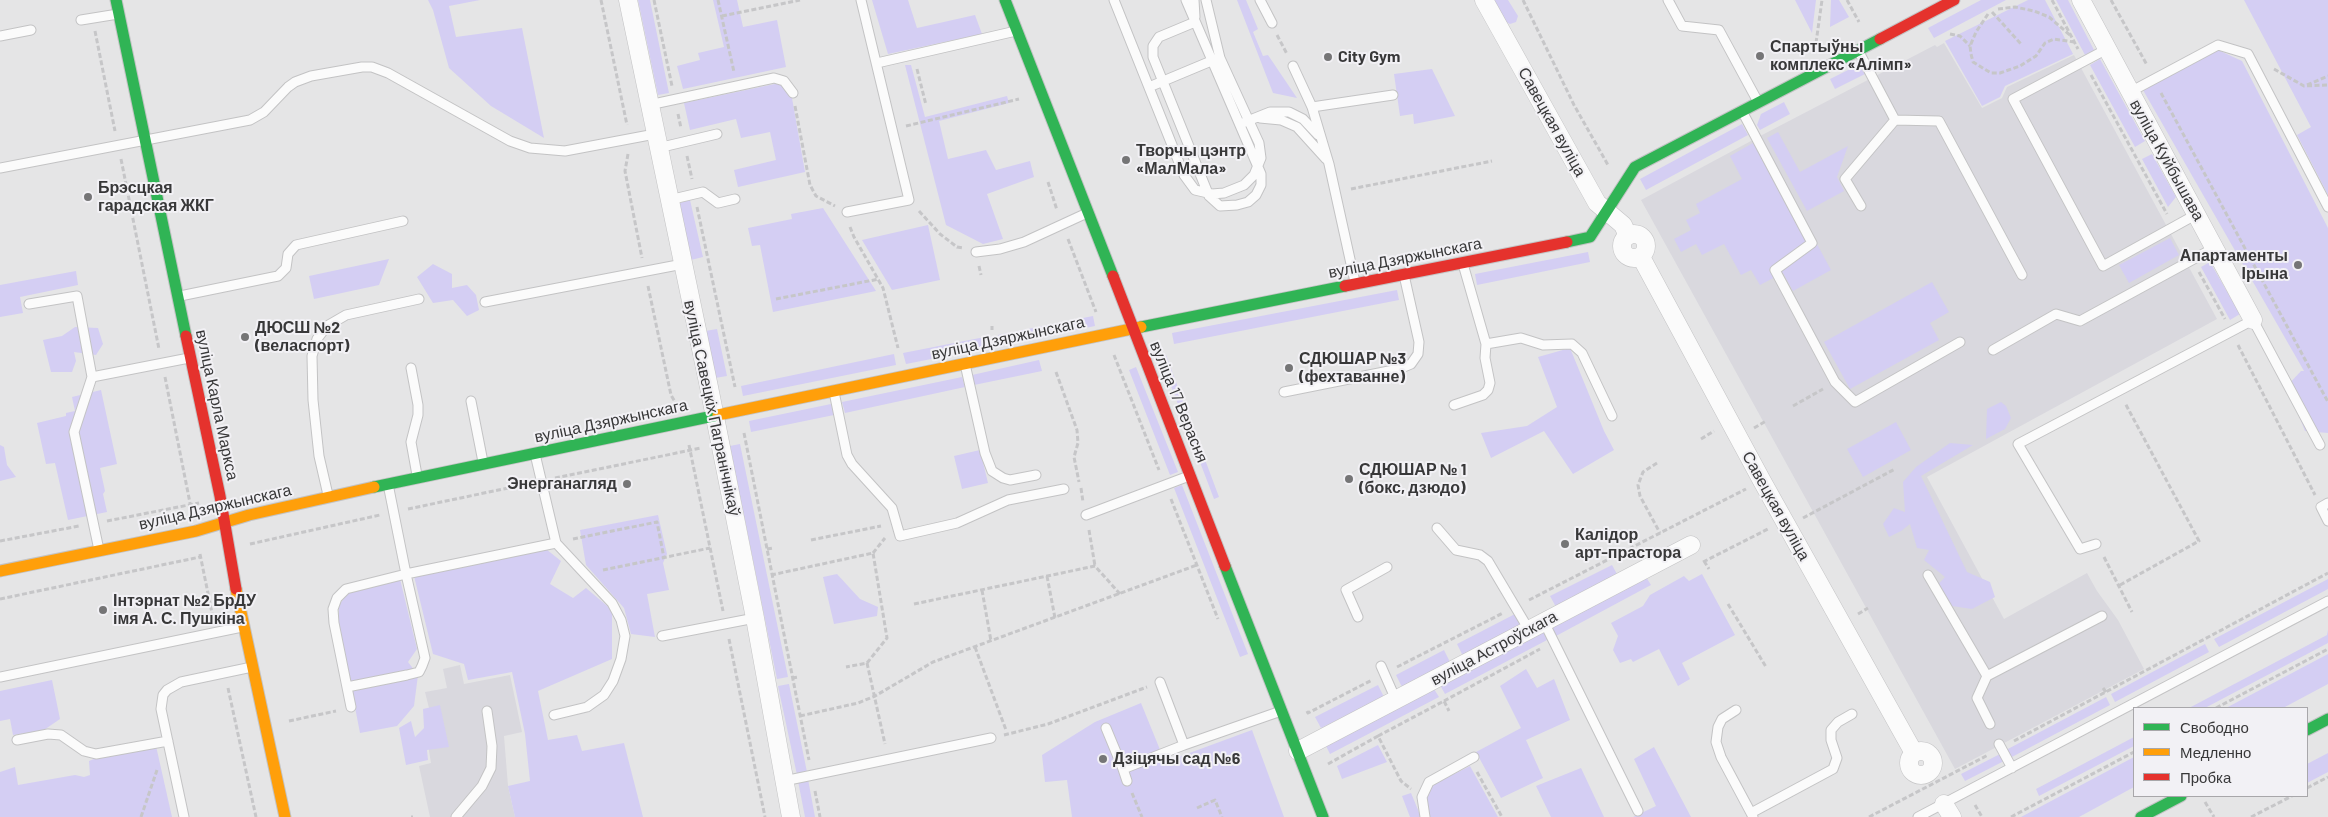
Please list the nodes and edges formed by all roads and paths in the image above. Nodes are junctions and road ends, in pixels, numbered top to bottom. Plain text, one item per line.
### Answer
1 (116, 0) edge
2 (601, 0) edge
3 (628, 0) edge
4 (654, 0) edge
5 (718, 0) edge
6 (800, 0) edge
7 (861, 0) edge
8 (1005, 0) edge
9 (1114, 0) edge
10 (1186, 0) edge
11 (1194, 0) edge
12 (1206, 0) edge
13 (1260, 0) edge
14 (1484, 0) edge
15 (1523, 0) edge
16 (1668, 0) edge
17 (1822, 0) edge
18 (1846, 0) edge
19 (1954, 0) edge
20 (2081, 0) edge
21 (2111, 0) edge
22 (791, 1) edge
23 (1998, 9) dead end
24 (118, 14) junction
25 (722, 16) junction
26 (93, 18) junction
27 (81, 20) dead end
28 (1195, 22) junction
29 (1859, 22) dead end
30 (1272, 23) joint
31 (32, 30) dead end
32 (1017, 31) junction
33 (1950, 34) dead end
34 (0, 36) edge
35 (2072, 37) dead end
36 (1816, 43) dead end
37 (2075, 43) dead end
38 (2021, 44) dead end
39 (1970, 46) junction
40 (2107, 49) junction
41 (1859, 52) junction
42 (914, 54) junction
43 (2248, 54) junction
44 (1220, 58) junction
45 (877, 63) junction
46 (1293, 66) joint
47 (2328, 76) edge
48 (2154, 79) junction
49 (2328, 85) edge
50 (737, 86) junction
51 (2304, 86) junction
52 (1149, 87) junction
53 (2130, 92) junction
54 (792, 94) joint
55 (1394, 95) dead end
56 (1021, 98) dead end
57 (675, 99) junction
58 (1758, 103) junction
59 (926, 104) dead end
60 (649, 105) junction
61 (1312, 107) junction
62 (1742, 111) junction
63 (1257, 117) junction
64 (1896, 120) junction
65 (1239, 124) junction
66 (893, 130) junction
67 (718, 134) dead end
68 (630, 139) junction
69 (1322, 139) junction
70 (144, 141) junction
71 (657, 141) junction
72 (684, 142) junction
73 (118, 146) junction
74 (1492, 161) dead end
75 (1329, 164) junction
76 (0, 168) edge
77 (1621, 188) junction
78 (1347, 190) dead end
79 (695, 194) junction
80 (735, 199) dead end
81 (669, 200) junction
82 (908, 200) junction
83 (1861, 206) dead end
84 (2328, 207) edge
85 (847, 212) junction
86 (1606, 212) junction
87 (1088, 213) junction
88 (2197, 214) junction
89 (402, 221) dead end
90 (2214, 248) junction
91 (976, 252) joint
92 (683, 264) junction
93 (1463, 264) junction
94 (645, 272) junction
95 (1404, 275) junction
96 (2022, 275) dead end
97 (879, 279) junction
98 (1356, 285) junction
99 (178, 296) junction
100 (419, 299) dead end
101 (776, 300) dead end
102 (485, 302) dead end
103 (28, 304) dead end
104 (2253, 320) junction
105 (1132, 328) junction
106 (1960, 342) dead end
107 (1486, 344) junction
108 (898, 348) dead end
109 (1993, 350) dead end
110 (191, 358) junction
111 (162, 364) junction
112 (965, 364) junction
113 (411, 368) dead end
114 (1056, 372) dead end
115 (92, 377) junction
116 (1835, 382) junction
117 (834, 391) junction
118 (1284, 392) dead end
119 (2119, 392) junction
120 (471, 402) dead end
121 (2328, 402) edge
122 (1454, 405) dead end
123 (1793, 406) dead end
124 (740, 412) junction
125 (1612, 416) dead end
126 (715, 417) junction
127 (685, 422) junction
128 (745, 438) junction
129 (720, 445) junction
130 (2320, 445) dead end
131 (690, 450) junction
132 (535, 454) junction
133 (1657, 463) dead end
134 (483, 464) junction
135 (1895, 468) dead end
136 (1036, 475) dead end
137 (1191, 476) junction
138 (417, 478) junction
139 (541, 481) junction
140 (1762, 481) junction
141 (388, 484) junction
142 (1064, 489) dead end
143 (220, 496) junction
144 (329, 498) junction
145 (2328, 503) edge
146 (190, 506) junction
147 (394, 512) junction
148 (1086, 515) junction
149 (2328, 521) edge
150 (93, 523) junction
151 (225, 523) junction
152 (888, 525) dead end
153 (1788, 527) junction
154 (1437, 528) dead end
155 (1660, 533) junction
156 (811, 540) dead end
157 (0, 541) edge
158 (556, 543) junction
159 (2096, 544) joint
160 (1691, 545) dead end
161 (710, 548) dead end
162 (774, 548) dead end
163 (766, 549) junction
164 (99, 550) junction
165 (228, 551) junction
166 (664, 558) junction
167 (1704, 562) dead end
168 (1196, 564) dead end
169 (1095, 566) junction
170 (1387, 567) dead end
171 (1709, 569) dead end
172 (0, 571) edge
173 (2328, 573) edge
174 (406, 574) junction
175 (585, 574) junction
176 (771, 575) junction
177 (1928, 575) dead end
178 (1047, 576) junction
179 (2120, 585) junction
180 (982, 590) junction
181 (1120, 594) junction
182 (0, 599) edge
183 (2328, 601) edge
184 (914, 604) dead end
185 (1728, 604) dead end
186 (1516, 606) junction
187 (2132, 612) dead end
188 (2102, 616) dead end
189 (1358, 617) dead end
190 (755, 618) junction
191 (1055, 618) junction
192 (1536, 626) junction
193 (244, 627) junction
194 (662, 636) dead end
195 (991, 641) junction
196 (975, 647) junction
197 (2328, 649) edge
198 (2158, 659) dead end
199 (868, 662) junction
200 (2160, 663) junction
201 (253, 667) junction
202 (846, 667) dead end
203 (1766, 667) dead end
204 (1383, 670) junction
205 (799, 676) dead end
206 (1987, 676) junction
207 (0, 678) edge
208 (792, 678) junction
209 (1160, 682) joint
210 (347, 687) junction
211 (2103, 688) dead end
212 (2106, 692) junction
213 (875, 696) junction
214 (1396, 700) junction
215 (1304, 703) dead end
216 (352, 707) joint
217 (2218, 707) edge
218 (1736, 710) dead end
219 (487, 711) dead end
220 (1283, 711) junction
221 (1449, 711) dead end
222 (1852, 714) dead end
223 (554, 715) dead end
224 (800, 716) junction
225 (2328, 719) edge
226 (288, 721) dead end
227 (1990, 724) dead end
228 (1106, 728) dead end
229 (2308, 729) edge
230 (1007, 735) junction
231 (1378, 736) junction
232 (991, 738) joint
233 (17, 740) dead end
234 (168, 741) junction
235 (1184, 745) junction
236 (2000, 746) junction
237 (1298, 751) junction
238 (2133, 753) edge
239 (1473, 758) joint
240 (888, 760) junction
241 (2012, 768) junction
242 (1123, 770) junction
243 (1331, 772) dead end
244 (812, 775) junction
245 (2328, 777) edge
246 (1929, 780) junction
247 (784, 781) junction
248 (1127, 781) joint
249 (2308, 787) edge
250 (1423, 792) junction
251 (2179, 797) edge
252 (2202, 797) edge
253 (2290, 797) edge
254 (1974, 804) dead end
255 (1197, 808) dead end
256 (1948, 810) edge
257 (1638, 811) dead end
258 (1752, 815) edge
259 (141, 817) edge
260 (184, 817) edge
261 (285, 817) edge
262 (456, 817) edge
263 (791, 817) edge
264 (820, 817) edge
265 (1142, 817) edge
266 (1222, 817) edge
267 (1323, 817) edge
268 (1425, 817) edge
269 (1502, 817) edge
270 (1869, 817) edge
271 (1918, 817) edge
272 (1982, 817) edge
273 (2012, 817) edge
274 (2141, 817) edge
275 (2214, 817) edge
276 (2251, 817) edge

1 - 24 street, вуліца Карла Маркса
2 - 68 path
3 - 60 street, вуліца Савецкіх Пагранічнікаў
4 - 57 path
5 - 25 path
6 - 22 path
7 - 45 lane
8 - 32 street, вуліца 17 Верасня
9 - 52 lane
10 - 28 lane
11 - 28 lane
12 - 44 lane
13 - 30 lane
14 - 86 street, Савецкая вуліца
15 - 77 path
16 - 58 lane
17 - 36 path
18 - 29 path
19 - 41 street, вуліца Дзяржынскага
20 - 40 street, вуліца Куйбышава
21 - 48 path
22 - 25 path
23 - 35 path
24 - 26 lane
24 - 70 street, вуліца Карла Маркса
25 - 50 path
26 - 27 lane
26 - 73 path
28 - 65 lane
28 - 65 lane
30 - 46 path
31 - 34 lane
32 - 42 lane
32 - 87 street, вуліца 17 Верасня
33 - 39 path
37 - 39 path
38 - 39 path
40 - 53 street, вуліца Куйбышава
40 - 88 lane
41 - 58 street, вуліца Дзяржынскага
41 - 64 lane
42 - 45 lane
42 - 59 path
43 - 48 lane
43 - 51 path
43 - 84 lane
44 - 52 lane
44 - 52 lane
45 - 66 lane
46 - 61 lane
47 - 51 path
48 - 53 lane
48 - 121 path
49 - 51 path
50 - 54 lane
50 - 57 lane
53 - 88 street, вуліца Куйбышава
54 - 85 path
55 - 61 lane
56 - 66 path
57 - 60 lane
57 - 72 path
58 - 62 street, вуліца Дзяржынскага
60 - 71 street, вуліца Савецкіх Пагранічнікаў
61 - 69 lane
62 - 77 street, вуліца Дзяржынскага
62 - 116 lane
63 - 65 lane
63 - 69 lane
63 - 75 lane
64 - 83 lane
64 - 96 lane
66 - 82 lane
67 - 72 lane
68 - 70 lane
68 - 71 lane
68 - 94 path
69 - 75 lane
70 - 73 lane
70 - 99 street, вуліца Карла Маркса
71 - 72 lane
71 - 81 street, вуліца Савецкіх Пагранічнікаў
72 - 79 path
73 - 76 lane
73 - 111 path
74 - 78 path
75 - 98 lane
77 - 86 street, вуліца Дзяржынскага
79 - 80 lane
79 - 81 lane
79 - 124 path
81 - 92 street, вуліца Савецкіх Пагранічнікаў
82 - 85 lane
82 - 91 path
85 - 97 path
86 - 93 street, вуліца Дзяржынскага
86 - 140 street, Савецкая вуліца
87 - 91 lane
87 - 105 street, вуліца 17 Верасня
88 - 90 street, вуліца Куйбышава
89 - 99 lane
90 - 104 street, вуліца Куйбышава
90 - 109 lane
92 - 94 lane
92 - 126 street, вуліца Савецкіх Пагранічнікаў
93 - 95 street, вуліца Дзяржынскага
93 - 107 lane
94 - 102 lane
94 - 127 path
95 - 98 street, вуліца Дзяржынскага
95 - 118 lane
97 - 101 path
97 - 108 path
98 - 105 street, вуліца Дзяржынскага
99 - 110 street, вуліца Карла Маркса
100 - 144 lane
103 - 115 lane
104 - 119 lane
104 - 130 lane
105 - 112 street, вуліца Дзяржынскага
105 - 137 street, вуліца 17 Верасня
106 - 116 lane
107 - 122 lane
107 - 125 lane
110 - 111 lane
110 - 143 street, вуліца Карла Маркса
111 - 115 lane
111 - 146 path
112 - 117 street, вуліца Дзяржынскага
112 - 136 lane
113 - 138 lane
114 - 148 path
115 - 150 lane
116 - 123 path
117 - 124 street, вуліца Дзяржынскага
117 - 142 lane
119 - 159 lane
119 - 179 path
120 - 134 lane
124 - 126 street, вуліца Дзяржынскага
124 - 128 path
126 - 127 street, вуліца Дзяржынскага
126 - 129 street, вуліца Савецкіх Пагранічнікаў
127 - 131 path
127 - 132 street, вуліца Дзяржынскага
128 - 129 path
128 - 163 path
129 - 131 path
129 - 190 street, вуліца Савецкіх Пагранічнікаў
131 - 139 path
132 - 134 street, вуліца Дзяржынскага
132 - 139 lane
133 - 155 path
134 - 138 street, вуліца Дзяржынскага
135 - 153 path
137 - 148 lane
137 - 220 street, вуліца 17 Верасня
138 - 141 street, вуліца Дзяржынскага
139 - 147 path
139 - 158 lane
140 - 153 street, Савецкая вуліца
140 - 155 path
141 - 144 street, вуліца Дзяржынскага
141 - 147 lane
143 - 146 path
143 - 151 street, вуліца Карла Маркса
144 - 151 street, вуліца Дзяржынскага
145 - 149 lane
146 - 150 path
147 - 165 path
147 - 174 lane
148 - 169 path
150 - 157 path
150 - 164 lane
151 - 164 street, вуліца Дзяржынскага
151 - 165 street, вуліца Карла Маркса
152 - 156 path
153 - 246 street, Савецкая вуліца
154 - 186 lane
155 - 186 path
158 - 166 path
158 - 174 lane
158 - 175 lane
159 - 179 path
160 - 192 street, вуліца Астроўскага
161 - 166 path
162 - 163 path
163 - 176 path
164 - 172 street, вуліца Дзяржынскага
165 - 182 path
165 - 193 street, вуліца Карла Маркса
166 - 175 path
167 - 171 path
168 - 181 path
169 - 178 path
169 - 181 path
170 - 189 lane
173 - 200 path
174 - 210 lane
174 - 210 lane
175 - 223 lane
176 - 199 path
176 - 208 path
177 - 206 lane
178 - 180 path
178 - 191 path
179 - 187 path
180 - 184 path
180 - 195 path
181 - 191 path
183 - 241 lane
185 - 203 path
186 - 192 lane
186 - 204 path
188 - 206 lane
190 - 194 lane
190 - 247 street, вуліца Савецкіх Пагранічнікаў
191 - 195 path
192 - 214 street, вуліца Астроўскага
192 - 257 lane
193 - 201 street, вуліца Карла Маркса
193 - 207 lane
195 - 196 path
196 - 213 path
196 - 230 path
197 - 217 path
198 - 200 path
199 - 202 path
199 - 213 path
200 - 212 path
201 - 234 lane
201 - 261 street, вуліца Карла Маркса
204 - 214 lane
204 - 215 path
205 - 208 path
206 - 227 lane
208 - 224 path
209 - 230 path
209 - 235 lane
210 - 216 lane
211 - 212 path
212 - 236 path
213 - 224 path
213 - 240 path
214 - 237 street, вуліца Астроўскага
216 - 226 path
218 - 258 lane
219 - 262 lane
220 - 235 lane
220 - 237 street, вуліца 17 Верасня
221 - 231 path
222 - 258 lane
224 - 244 path
225 - 229 street
228 - 242 lane
230 - 232 path
231 - 243 path
231 - 250 path
232 - 240 lane
233 - 234 lane
234 - 259 path
234 - 260 lane
235 - 242 lane
236 - 241 lane
236 - 246 path
237 - 267 street, вуліца 17 Верасня
238 - 273 path
239 - 250 lane
239 - 269 path
240 - 244 lane
241 - 256 lane
242 - 248 lane
244 - 247 lane
244 - 264 path
245 - 249 path
246 - 270 path
247 - 263 street, вуліца Савецкіх Пагранічнікаў
248 - 265 path
250 - 268 lane
251 - 274 street
252 - 275 path
253 - 276 path
254 - 272 path
255 - 266 path
256 - 271 lane

